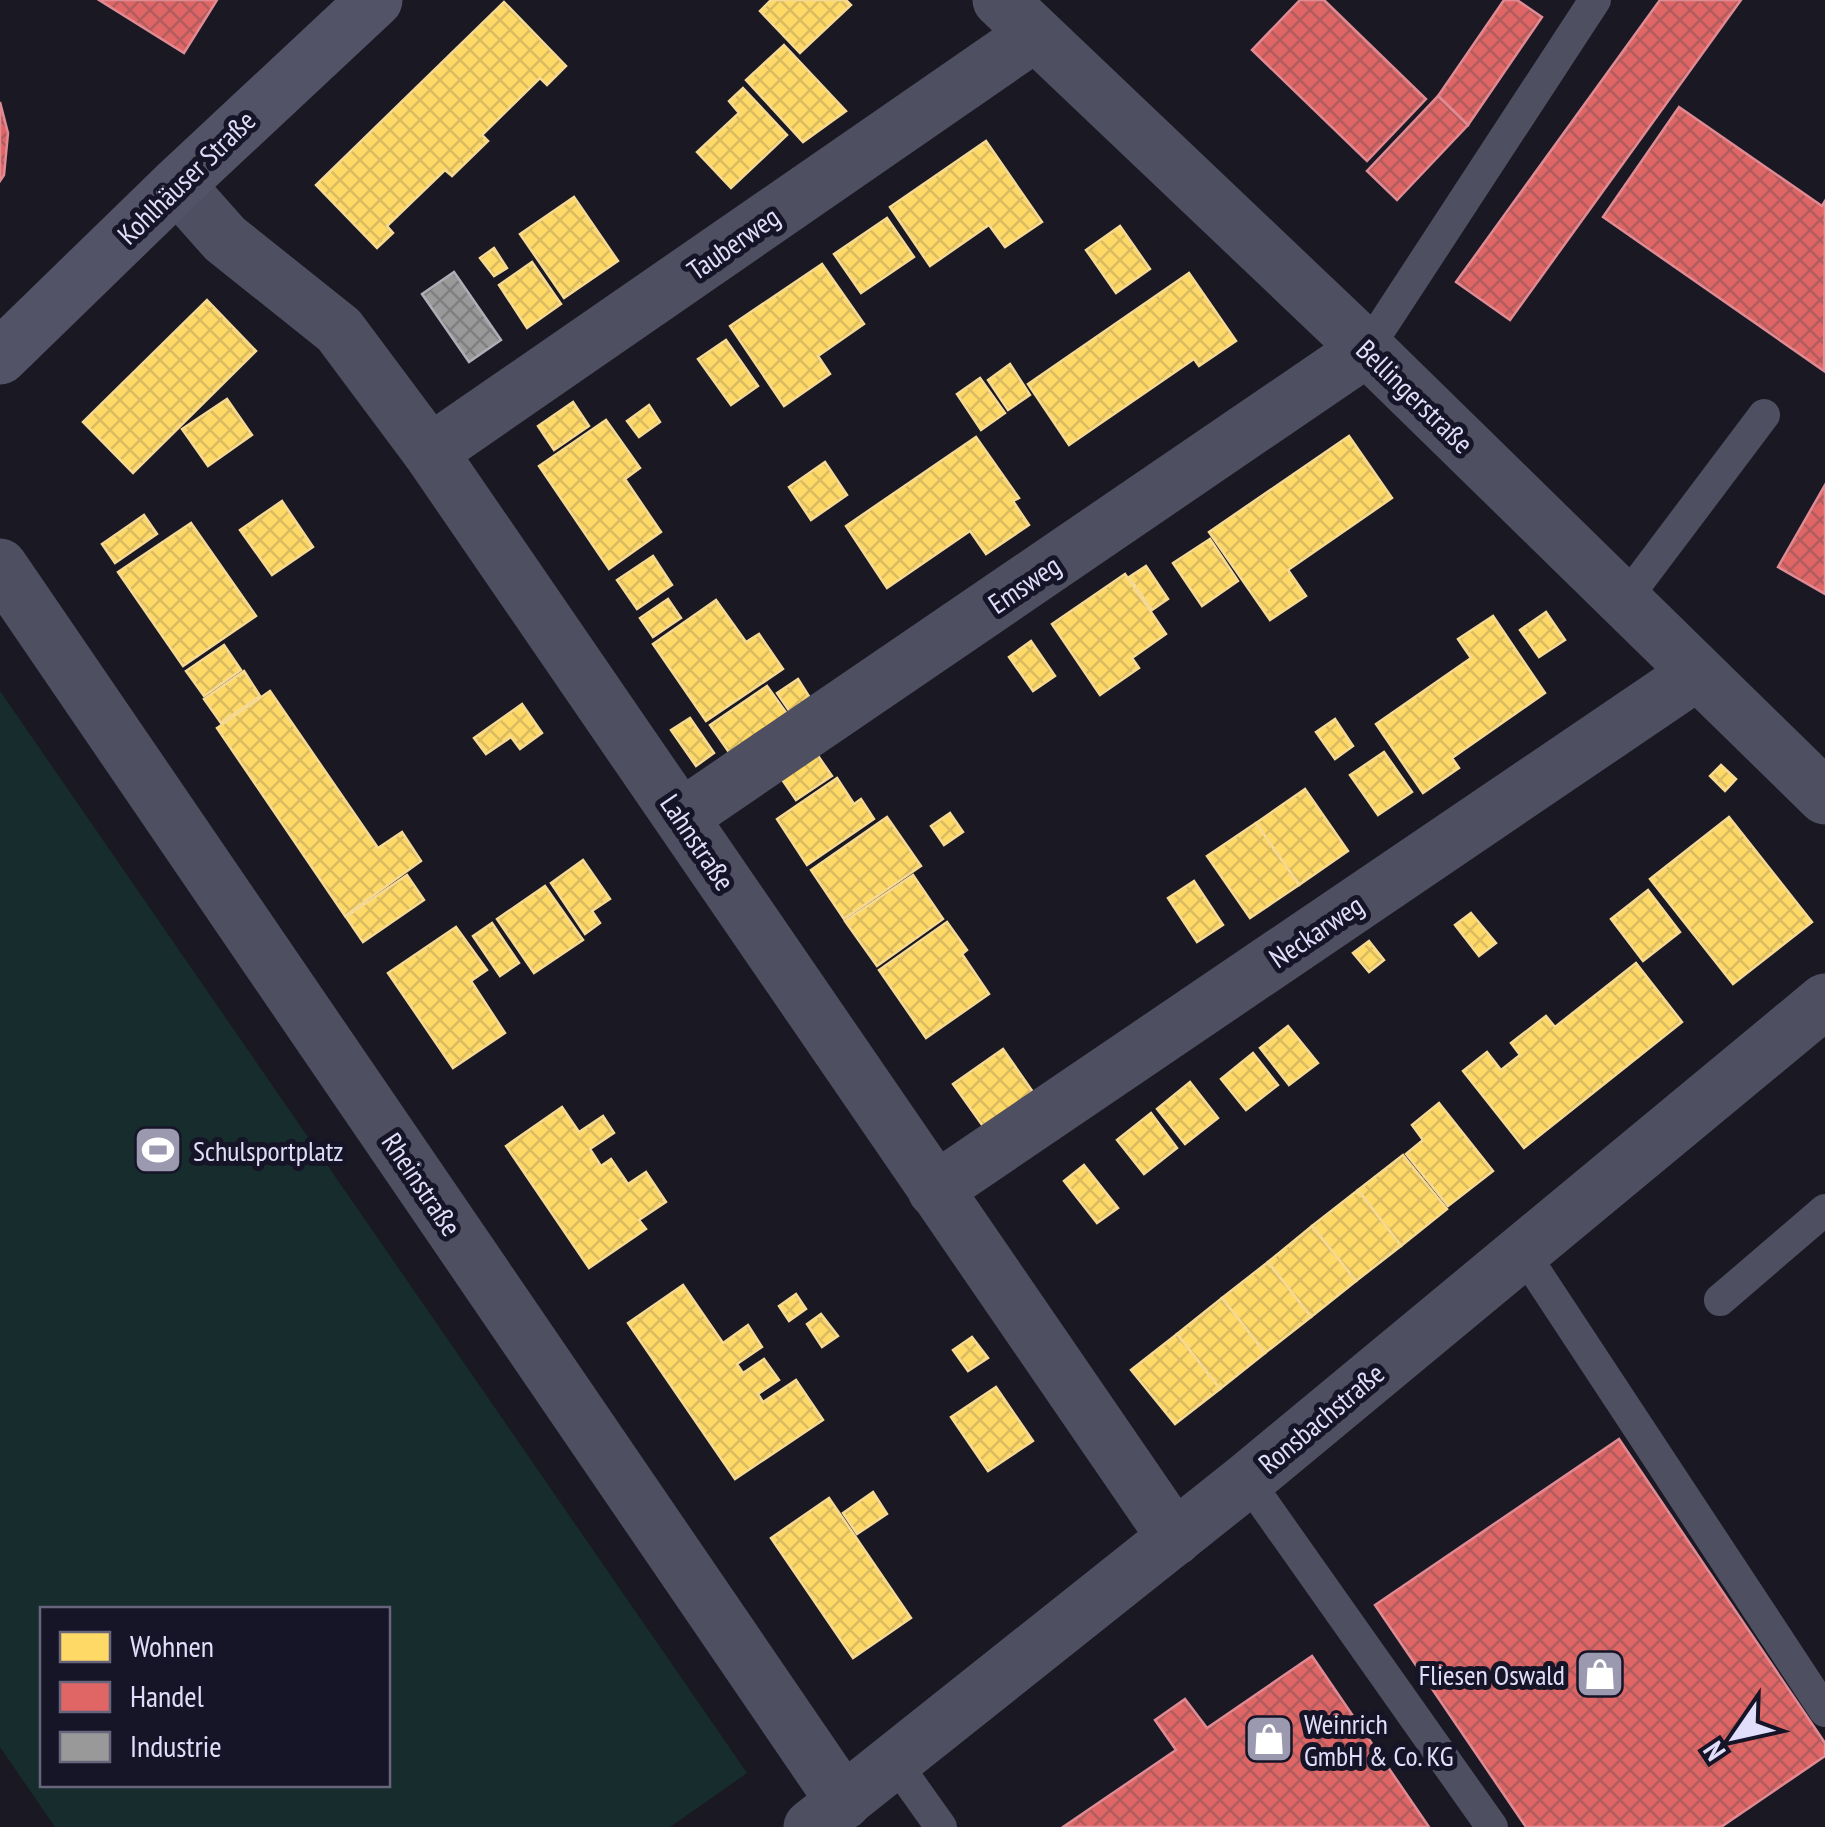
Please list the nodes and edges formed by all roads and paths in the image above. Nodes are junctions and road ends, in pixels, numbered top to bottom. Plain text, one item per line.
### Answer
1 (375, 0) edge
2 (1595, 0) edge
3 (1017, 17) edge
4 (176, 185) junction
5 (1368, 349) junction
6 (0, 357) edge
7 (1764, 415) dead end
8 (430, 452) junction
9 (0, 566) edge
10 (1624, 601) junction
11 (1697, 673) junction
12 (1825, 797) edge
13 (681, 817) junction
14 (1825, 1002) edge
15 (936, 1190) junction
16 (1825, 1210) edge
17 (1522, 1251) junction
18 (1720, 1300) dead end
19 (1247, 1480) junction
20 (1175, 1538) junction
21 (1825, 1710) edge
22 (894, 1761) junction
23 (827, 1814) edge
24 (941, 1827) edge
25 (1492, 1827) edge

1 - 4 street, Kohlhäuser Straße
2 - 5 lane
3 - 5 street, Bellingerstraße
3 - 8 street, Tauberweg
4 - 6 street, Kohlhäuser Straße
4 - 8 street, Lahnstraße
5 - 10 street, Bellingerstraße
5 - 13 street, Emsweg
7 - 10 lane
8 - 13 street, Lahnstraße
9 - 23 street, Rheinstraße
10 - 11 street, Bellingerstraße
11 - 12 street, Bellingerstraße
11 - 15 street, Neckarweg
13 - 15 street, Lahnstraße
14 - 17 street, Ronsbachstraße
15 - 20 street, Lahnstraße
16 - 18 lane
17 - 19 street, Ronsbachstraße
17 - 21 lane
19 - 20 street, Ronsbachstraße
19 - 25 lane
20 - 22 street, Ronsbachstraße
22 - 23 street, Ronsbachstraße
22 - 24 lane

